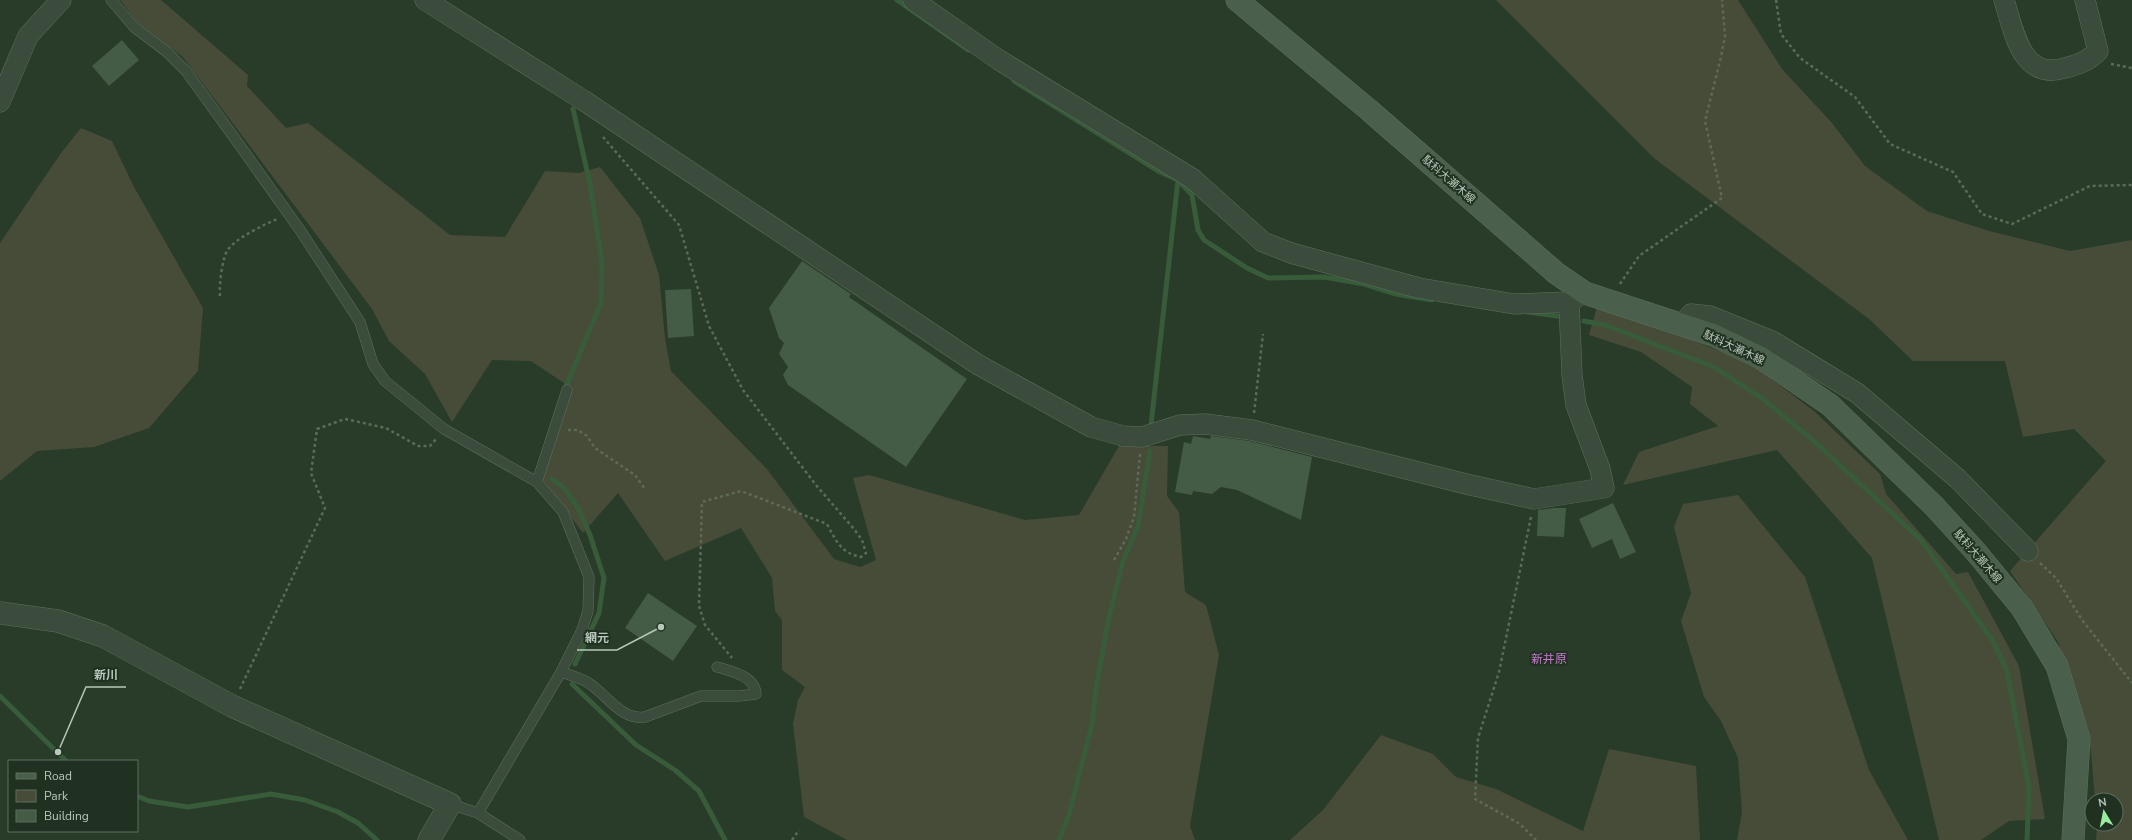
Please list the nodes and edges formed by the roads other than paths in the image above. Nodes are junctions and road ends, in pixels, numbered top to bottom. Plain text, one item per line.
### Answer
1 (61, 0) edge
2 (111, 0) edge
3 (425, 0) edge
4 (913, 0) edge
5 (1237, 0) edge
6 (2004, 0) edge
7 (2085, 0) edge
8 (0, 102) edge
9 (1577, 297) junction
10 (1683, 325) junction
11 (567, 390) dead end
12 (537, 482) junction
13 (2028, 551) road end
14 (0, 613) edge
15 (717, 667) dead end
16 (561, 672) junction
17 (450, 804) junction
18 (478, 812) junction
19 (429, 840) edge
20 (520, 840) edge
21 (2073, 840) edge

1 - 8 street
2 - 12 lane
3 - 9 street
4 - 9 street
5 - 9 main road, 駄科大瀬木線
6 - 7 street
9 - 10 main road, 駄科大瀬木線
10 - 13 street
10 - 21 main road, 駄科大瀬木線
11 - 12 lane
12 - 16 lane
14 - 17 street
15 - 16 lane
16 - 18 lane
17 - 18 lane
17 - 19 street
18 - 20 lane

